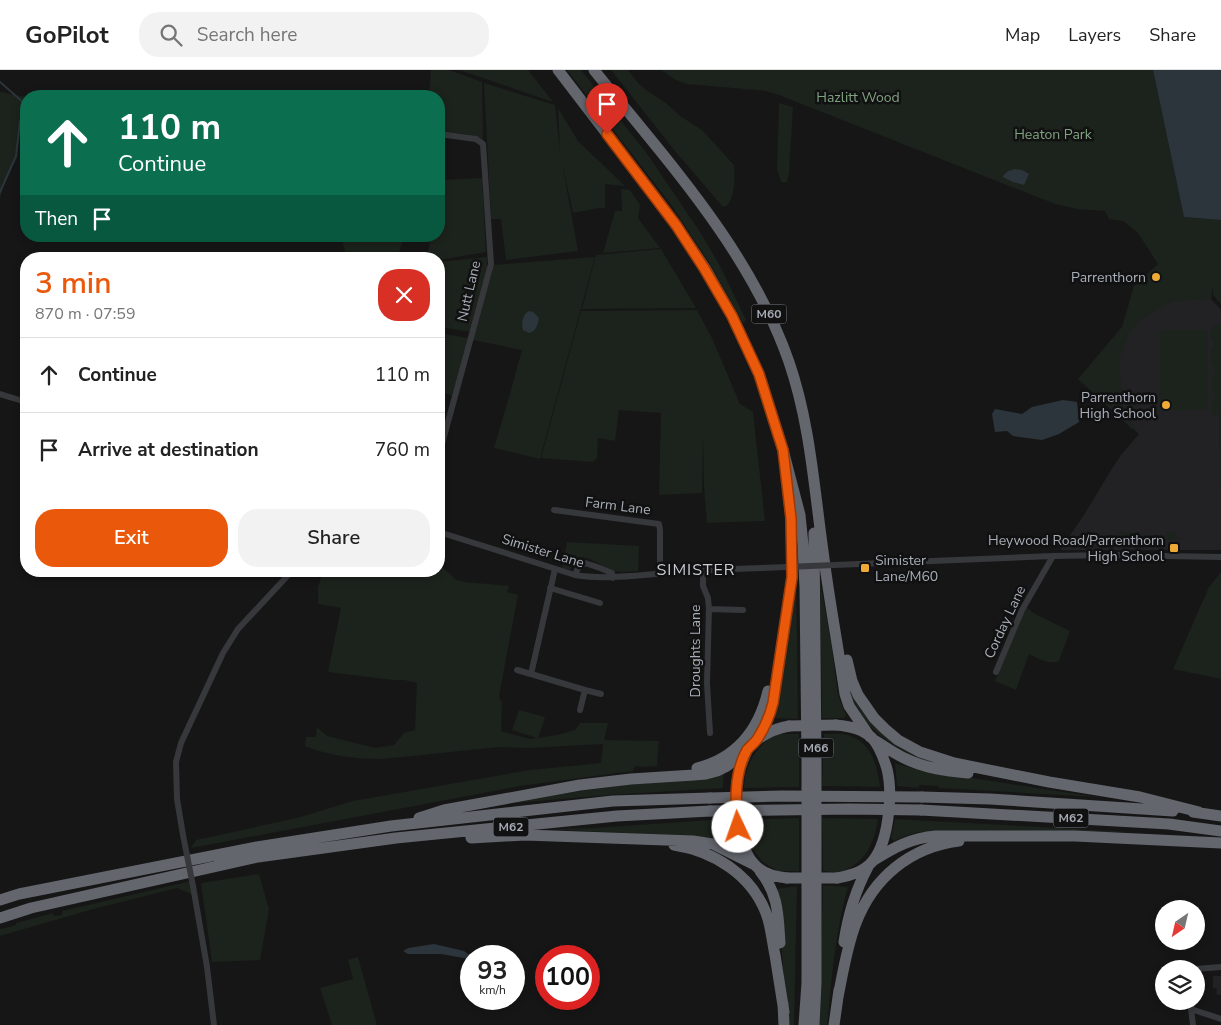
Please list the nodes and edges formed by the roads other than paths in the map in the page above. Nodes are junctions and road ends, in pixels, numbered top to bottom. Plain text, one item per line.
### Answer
1 (558, 70) edge
2 (594, 70) edge
3 (445, 135) edge
4 (0, 394) edge
5 (20, 400) edge
6 (445, 432) edge
7 (783, 450) junction
8 (813, 472) junction
9 (554, 510) dead end
10 (800, 515) joint
11 (445, 534) edge
12 (1052, 556) junction
13 (1221, 557) edge
14 (554, 569) junction
15 (703, 570) junction
16 (660, 573) junction
17 (826, 574) junction
18 (575, 575) junction
19 (286, 577) edge
20 (613, 578) junction
21 (550, 588) junction
22 (600, 603) dead end
23 (710, 609) junction
24 (743, 610) dead end
25 (788, 610) junction
26 (517, 670) dead end
27 (996, 672) dead end
28 (531, 674) junction
29 (585, 690) junction
30 (601, 694) dead end
31 (580, 710) dead end
32 (710, 732) dead end
33 (871, 738) junction
34 (757, 740) junction
35 (748, 749) junction
36 (631, 779) junction
37 (1049, 782) junction
38 (1199, 812) junction
39 (1221, 816) edge
40 (391, 826) junction
41 (1221, 831) edge
42 (1075, 836) junction
43 (631, 838) junction
44 (1221, 843) edge
45 (313, 850) junction
46 (871, 863) junction
47 (756, 866) junction
48 (0, 900) edge
49 (0, 918) edge
50 (1221, 967) edge
51 (1205, 968) edge
52 (838, 997) junction
53 (1191, 1010) edge
54 (1194, 1010) edge
55 (784, 1012) junction
56 (1221, 1019) edge
57 (214, 1025) edge
58 (784, 1025) edge
59 (804, 1025) edge
60 (814, 1025) edge
61 (834, 1025) edge
62 (1193, 1025) edge

1 - 7 highway, M60
2 - 8 highway, M60
3 - 6 street, Nutt Lane
4 - 5 street
7 - 10 highway, M60
7 - 25 highway
8 - 17 highway
8 - 60 highway, M66
9 - 16 street, Farm Lane
10 - 59 highway, M66
11 - 14 street, Simister Lane
12 - 13 street, Simister Lane
12 - 15 street, Simister Lane, bridge
12 - 27 street, Corday Lane
14 - 18 street, Simister Lane
14 - 21 street
15 - 16 street, Simister Lane
15 - 23 street, Droughts Lane
16 - 20 street, Simister Lane
17 - 33 highway
17 - 37 highway
18 - 20 street, Simister Lane
18 - 20 street
19 - 57 street, bridge
21 - 22 street
21 - 28 street
23 - 24 street
23 - 32 street, Droughts Lane
25 - 34 highway
25 - 36 highway
26 - 28 street
28 - 29 street
29 - 30 street
29 - 31 street
33 - 34 highway, bridge
33 - 37 highway
33 - 46 highway
34 - 35 highway
35 - 36 highway
35 - 47 highway
36 - 40 highway
37 - 38 highway
38 - 39 highway
38 - 40 highway, M62, bridge
40 - 48 highway, M62
41 - 45 highway, M62, bridge
42 - 44 highway
42 - 46 highway
42 - 52 highway
43 - 45 highway
43 - 47 highway
43 - 55 highway
45 - 49 highway, M62
46 - 47 highway, bridge
46 - 52 highway
47 - 55 highway
50 - 51 street
52 - 61 highway
53 - 62 street
54 - 56 street
55 - 58 highway

